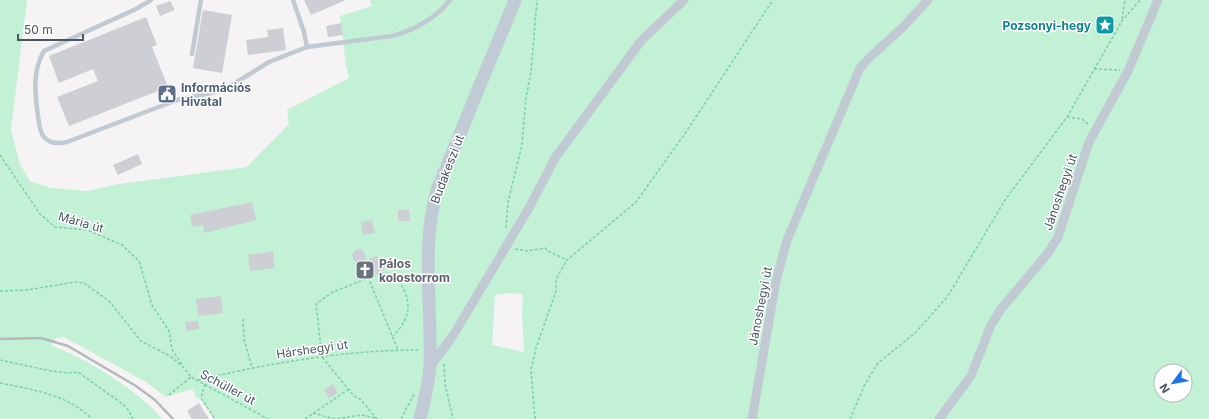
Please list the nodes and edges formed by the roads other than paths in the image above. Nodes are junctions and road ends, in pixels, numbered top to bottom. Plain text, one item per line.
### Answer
1 (151, 0) edge
2 (201, 0) edge
3 (294, 0) edge
4 (450, 0) edge
5 (515, 0) edge
6 (684, 0) edge
7 (928, 0) edge
8 (1158, 0) edge
9 (307, 47) junction
10 (192, 54) dead end
11 (436, 351) junction
12 (420, 419) edge
13 (752, 419) edge
14 (939, 419) edge

1 - 9 lane
2 - 10 lane
3 - 9 lane
4 - 9 lane
5 - 11 main road, Budakeszi út
6 - 11 street
7 - 13 street, Jánoshegyi út
8 - 14 street, Jánoshegyi út
11 - 12 main road, Budakeszi út

